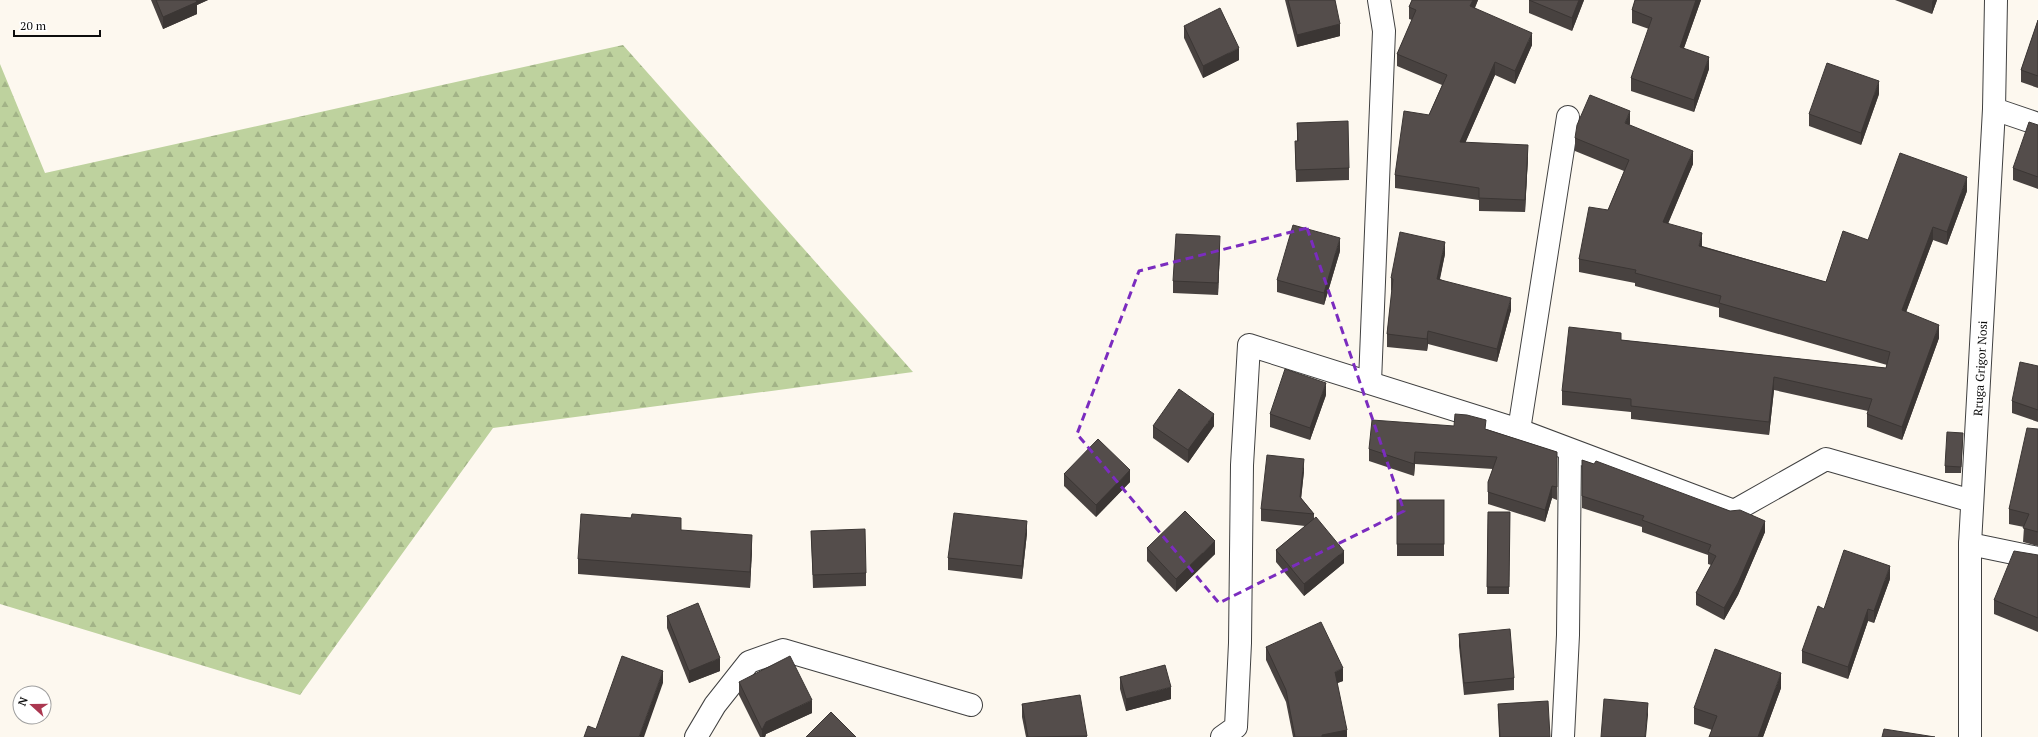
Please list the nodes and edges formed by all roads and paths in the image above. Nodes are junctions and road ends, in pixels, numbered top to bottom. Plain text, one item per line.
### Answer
1 (1379, 0) edge
2 (1996, 0) edge
3 (1994, 109) junction
4 (1568, 117) dead end
5 (2038, 124) edge
6 (1370, 382) junction
7 (1519, 430) junction
8 (1570, 451) junction
9 (1972, 501) junction
10 (1970, 544) junction
11 (2038, 558) edge
12 (971, 705) dead end
13 (696, 737) edge
14 (1222, 737) edge
15 (1563, 737) edge
16 (1970, 737) edge

1 - 6 street
2 - 3 street, Rruga Grigor Nosi
3 - 5 street
3 - 9 street, Rruga Grigor Nosi
4 - 7 street
6 - 7 street
6 - 14 street
7 - 8 street
8 - 9 street
8 - 15 street
9 - 10 street, Rruga Grigor Nosi
10 - 11 street
10 - 16 street, Rruga Grigor Nosi
12 - 13 street

